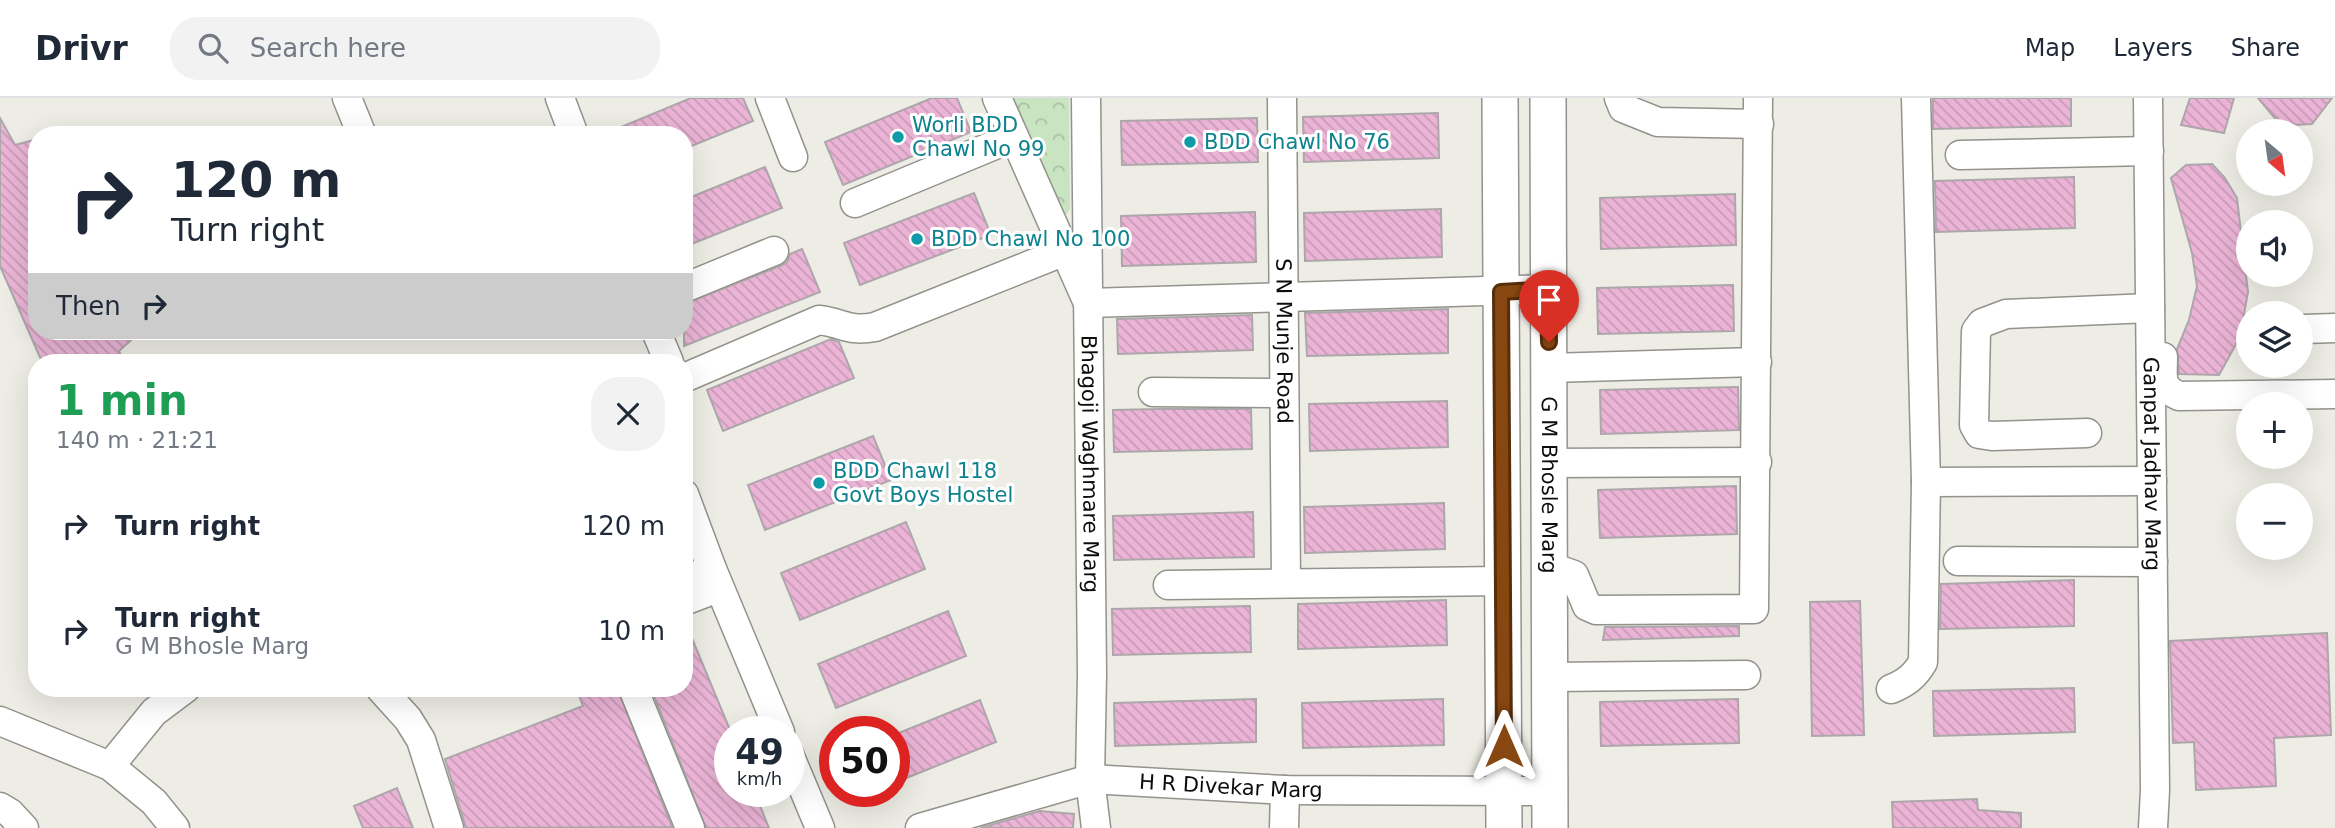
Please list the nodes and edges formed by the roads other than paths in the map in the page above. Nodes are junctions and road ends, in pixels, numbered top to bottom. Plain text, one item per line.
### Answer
1 (347, 98) edge
2 (560, 98) edge
3 (770, 98) edge
4 (997, 98) edge
5 (1086, 98) edge
6 (1282, 98) edge
7 (1500, 98) edge
8 (1548, 98) edge
9 (1619, 98) edge
10 (1916, 98) edge
11 (2148, 98) edge
12 (2168, 98) edge
13 (1759, 111) edge
14 (358, 126) edge
15 (571, 126) edge
16 (1014, 137) junction
17 (2149, 151) junction
18 (1960, 155) dead end
19 (793, 157) dead end
20 (855, 203) dead end
21 (774, 251) dead end
22 (1065, 251) junction
23 (693, 284) edge
24 (1548, 289) junction
25 (1501, 292) junction
26 (1283, 298) junction
27 (1088, 303) junction
28 (2150, 307) junction
29 (2335, 328) edge
30 (2313, 329) edge
31 (1757, 362) junction
32 (1549, 368) junction
33 (693, 375) edge
34 (1153, 392) dead end
35 (1284, 393) junction
36 (2335, 394) edge
37 (2087, 433) dead end
38 (1757, 462) junction
39 (1549, 463) junction
40 (2152, 481) junction
41 (1926, 482) junction
42 (1958, 561) dead end
43 (2153, 562) junction
44 (693, 563) edge
45 (1549, 570) junction
46 (1503, 581) junction
47 (1286, 583) junction
48 (1168, 585) dead end
49 (696, 586) edge
50 (1746, 675) dead end
51 (1550, 677) junction
52 (1891, 689) dead end
53 (174, 697) edge
54 (388, 697) edge
55 (637, 697) edge
56 (771, 716) edge
57 (0, 721) edge
58 (110, 766) junction
59 (1090, 779) junction
60 (1285, 790) junction
61 (805, 792) edge
62 (1504, 792) junction
63 (1550, 792) junction
64 (0, 807) edge
65 (820, 827) edge
66 (24, 828) edge
67 (176, 828) edge
68 (449, 828) edge
69 (690, 828) edge
70 (920, 828) edge
71 (1096, 828) edge
72 (1284, 828) edge
73 (1504, 828) edge
74 (1550, 828) edge
75 (2153, 828) edge

1 - 14 street
2 - 15 street
3 - 19 street
4 - 16 street
5 - 27 street, Bhagoji Waghmare Marg
6 - 26 street, S N Munje Road
7 - 25 main road
8 - 24 main road, G M Bhosle Marg
9 - 13 street
10 - 41 street
11 - 17 street, Ganpat Jadhav Marg
12 - 36 street
13 - 31 street
16 - 20 street
16 - 22 street
17 - 18 street
17 - 28 street, Ganpat Jadhav Marg
21 - 23 street
22 - 27 street
22 - 33 street
24 - 25 street
24 - 32 main road, G M Bhosle Marg
25 - 26 street
25 - 46 main road
26 - 27 street
26 - 35 street, S N Munje Road
27 - 59 street, Bhagoji Waghmare Marg
28 - 37 street
28 - 40 street, Ganpat Jadhav Marg
29 - 30 street
31 - 32 street
31 - 38 street
32 - 39 main road, G M Bhosle Marg
34 - 35 street
35 - 47 street, S N Munje Road
38 - 39 street
38 - 45 street
39 - 45 main road, G M Bhosle Marg
40 - 41 street
40 - 43 street, Ganpat Jadhav Marg
41 - 52 street
42 - 43 street
43 - 75 street, Ganpat Jadhav Marg
44 - 49 street
45 - 51 main road, G M Bhosle Marg
46 - 47 street
46 - 62 main road
47 - 48 street
49 - 56 street
50 - 51 street
51 - 63 main road, G M Bhosle Marg
53 - 58 street
54 - 68 street
55 - 69 street
57 - 58 street
58 - 67 street
59 - 60 street, H R Divekar Marg
59 - 70 street, H R Divekar Marg
59 - 71 street, Bhagoji Waghmare Marg
60 - 62 street, H R Divekar Marg
60 - 72 street
61 - 65 street
62 - 63 street, H R Divekar Marg
62 - 73 main road
63 - 74 main road, G M Bhosle Marg
64 - 66 street

